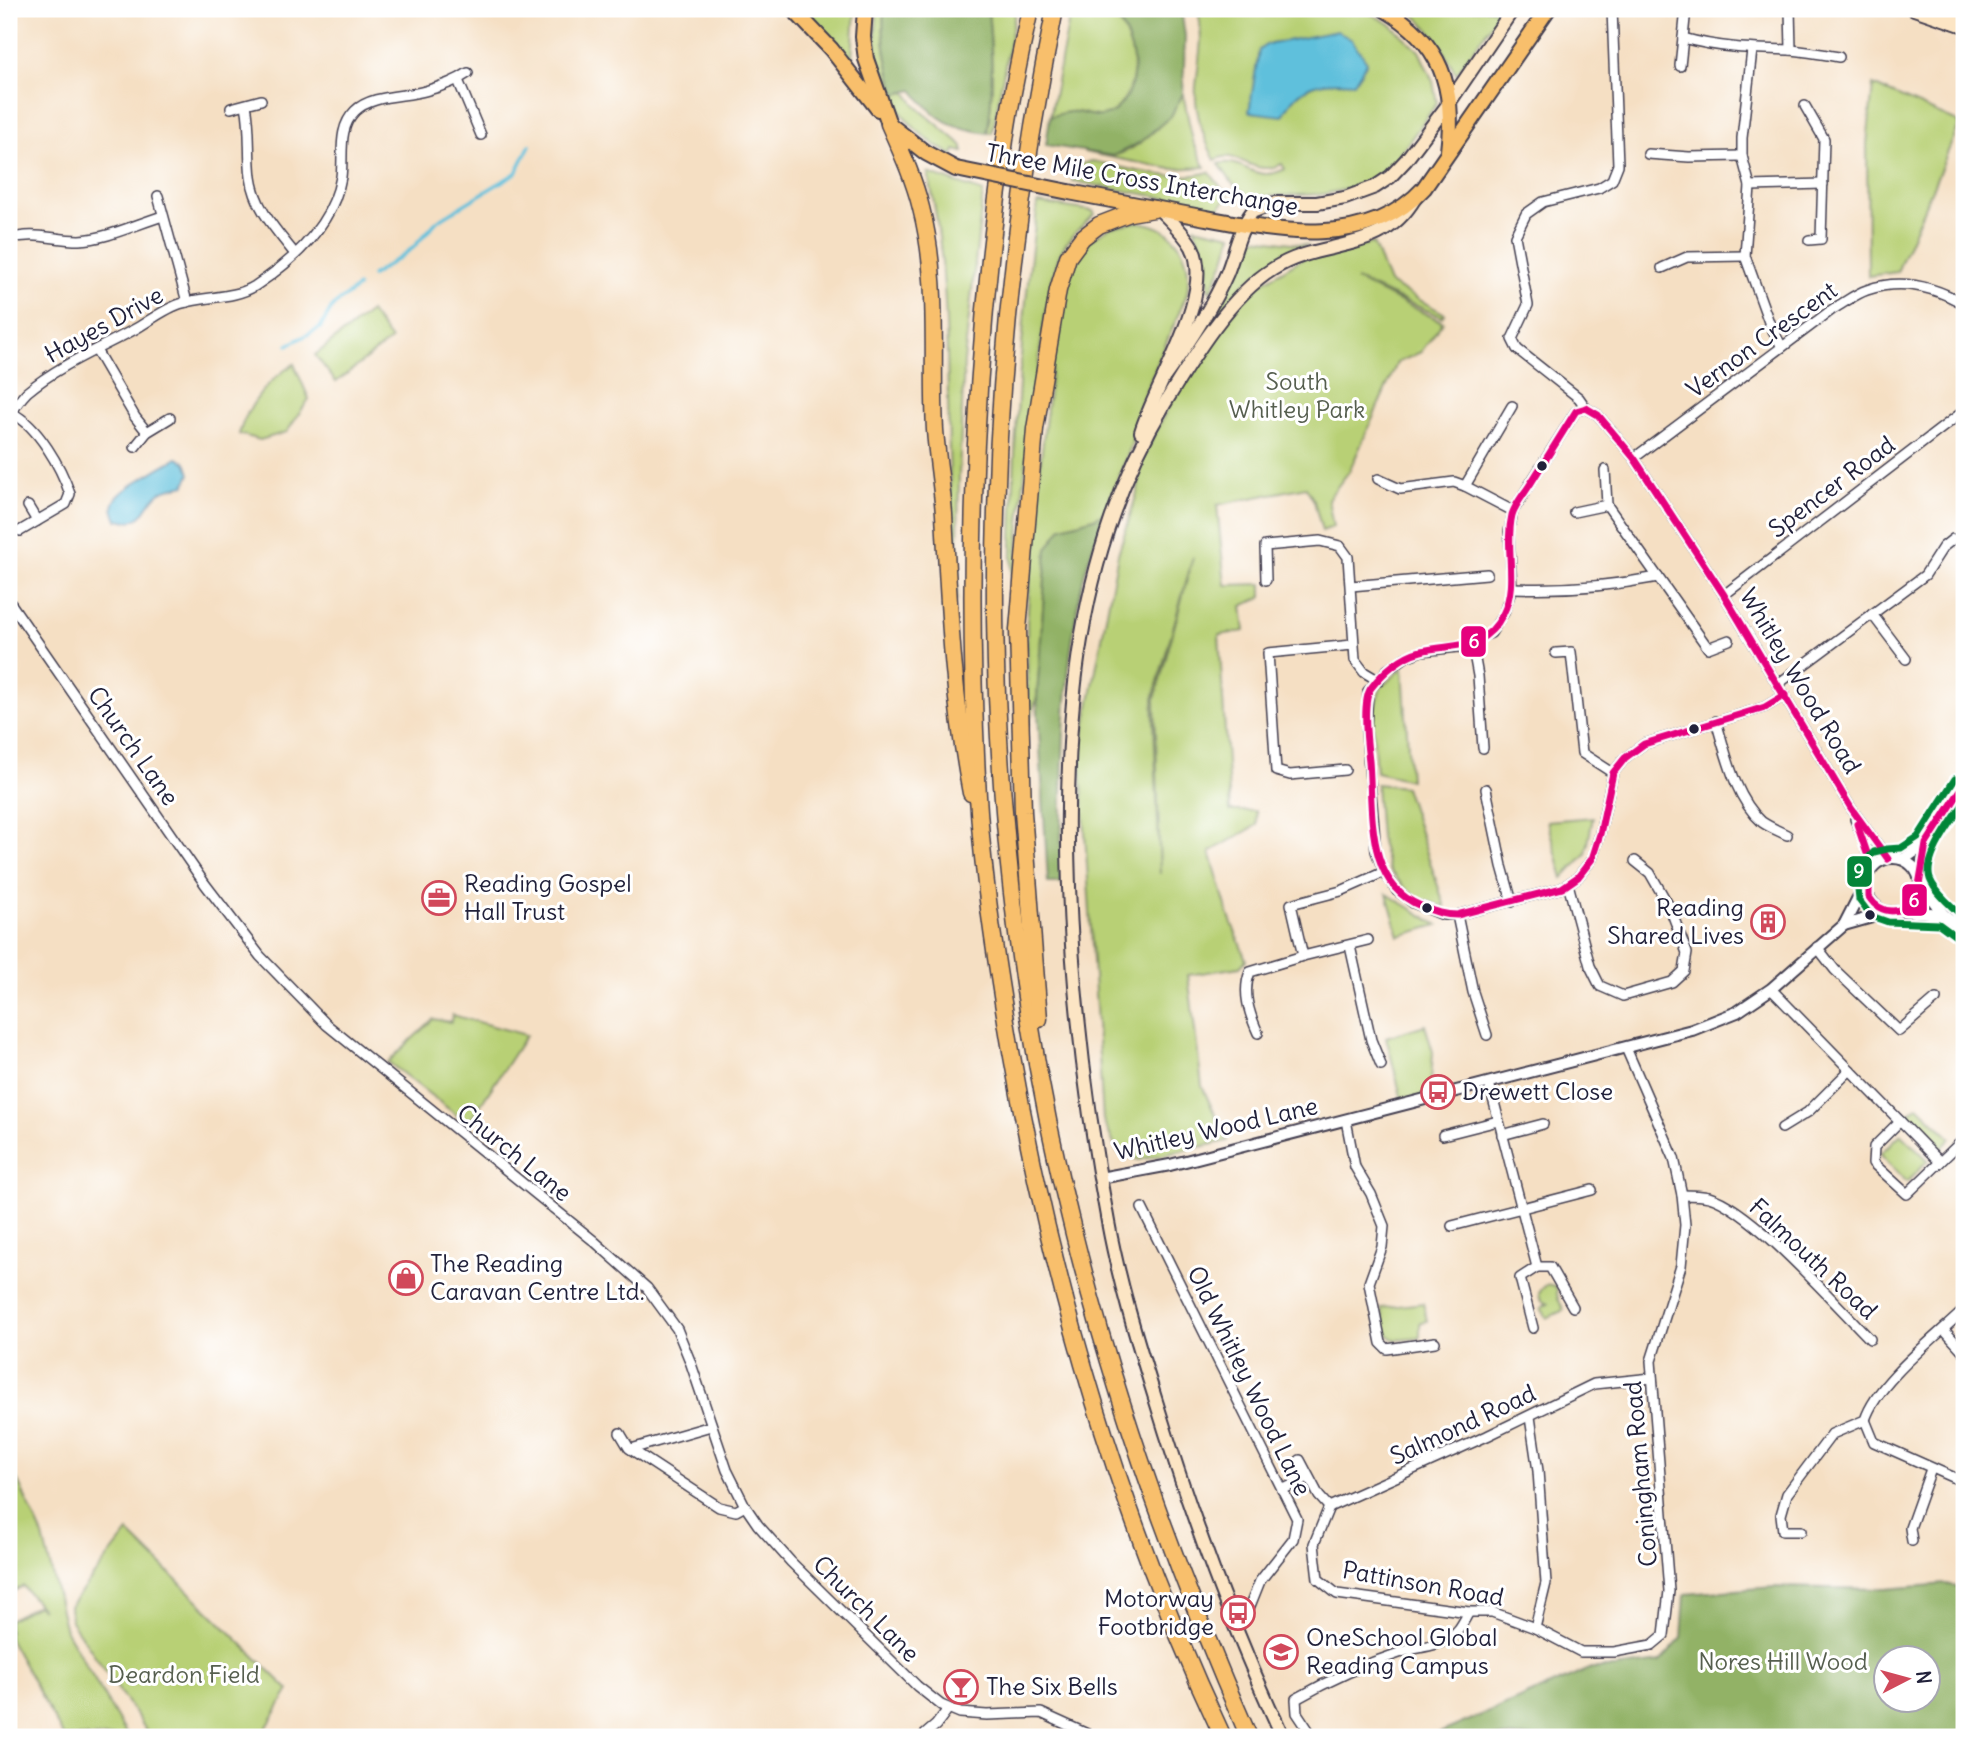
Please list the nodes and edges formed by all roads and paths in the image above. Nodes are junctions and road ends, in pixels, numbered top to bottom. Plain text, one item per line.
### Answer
1 (793, 9) edge
2 (865, 9) edge
3 (1030, 9) edge
4 (1055, 9) edge
5 (1384, 9) edge
6 (1513, 9) edge
7 (1548, 9) edge
8 (1612, 9) edge
9 (1686, 9) edge
10 (1790, 9) edge
11 (1914, 9) edge
12 (1942, 9) edge
13 (1962, 25) edge
14 (1683, 38) junction
15 (1752, 50) junction
16 (1791, 50) junction
17 (1839, 57) dead end
18 (1679, 66) dead end
19 (468, 73) dead end
20 (458, 80) junction
21 (261, 100) dead end
22 (1449, 103) junction
23 (246, 104) junction
24 (1805, 106) dead end
25 (231, 108) dead end
26 (889, 124) junction
27 (481, 135) dead end
28 (1648, 154) dead end
29 (1447, 156) junction
30 (1742, 156) junction
31 (1823, 184) junction
32 (1750, 186) junction
33 (158, 196) dead end
34 (1417, 196) junction
35 (1157, 209) junction
36 (163, 216) junction
37 (1244, 225) junction
38 (9, 239) edge
39 (1809, 240) dead end
40 (295, 254) junction
41 (1745, 256) junction
42 (1662, 268) dead end
43 (187, 302) junction
44 (1964, 304) edge
45 (1782, 347) junction
46 (96, 350) junction
47 (1164, 376) junction
48 (1512, 406) dead end
49 (1586, 408) junction
50 (1964, 411) edge
51 (10, 415) edge
52 (170, 418) dead end
53 (147, 432) junction
54 (135, 447) dead end
55 (1135, 457) junction
56 (1633, 458) junction
57 (1605, 470) dead end
58 (1378, 479) dead end
59 (1465, 486) junction
60 (1607, 505) junction
61 (28, 506) dead end
62 (1513, 511) junction
63 (1574, 512) dead end
64 (37, 521) junction
65 (20, 531) dead end
66 (1953, 539) dead end
67 (1486, 574) dead end
68 (1658, 577) junction
69 (1266, 580) dead end
70 (1351, 586) junction
71 (1512, 589) junction
72 (1724, 595) junction
73 (9, 601) edge
74 (1872, 614) junction
75 (1729, 640) dead end
76 (1472, 643) junction
77 (1353, 645) junction
78 (1556, 653) dead end
79 (1906, 659) dead end
80 (1379, 681) junction
81 (1778, 684) junction
82 (1785, 695) junction
83 (1716, 721) junction
84 (1483, 748) dead end
85 (1345, 770) dead end
86 (1613, 773) junction
87 (1964, 785) edge
88 (1486, 789) dead end
89 (1851, 808) junction
90 (1787, 835) dead end
91 (1926, 844) junction
92 (1888, 859) junction
93 (1904, 859) junction
94 (1635, 861) dead end
95 (985, 864) junction
96 (1384, 872) junction
97 (1869, 875) junction
98 (1920, 880) junction
99 (1568, 884) junction
100 (1512, 902) junction
101 (1894, 911) junction
102 (1943, 914) junction
103 (1457, 915) junction
104 (1844, 925) junction
105 (1964, 930) edge
106 (1368, 940) dead end
107 (1350, 946) junction
108 (1818, 947) junction
109 (1303, 956) junction
110 (1771, 989) junction
111 (1936, 999) dead end
112 (1258, 1033) dead end
113 (1488, 1035) dead end
114 (1626, 1048) junction
115 (1381, 1065) dead end
116 (1850, 1070) junction
117 (1489, 1083) junction
118 (1044, 1098) junction
119 (1346, 1120) junction
120 (1498, 1121) junction
121 (1900, 1121) junction
122 (1543, 1124) dead end
123 (1782, 1128) dead end
124 (1443, 1135) dead end
125 (1502, 1135) junction
126 (1964, 1139) edge
127 (1940, 1162) junction
128 (1100, 1178) junction
129 (1592, 1189) dead end
130 (1682, 1195) junction
131 (1142, 1208) dead end
132 (1523, 1208) junction
133 (1452, 1226) dead end
134 (1537, 1267) junction
135 (1573, 1307) dead end
136 (1964, 1310) edge
137 (1533, 1328) dead end
138 (1944, 1330) junction
139 (1870, 1339) dead end
140 (1435, 1342) dead end
141 (1964, 1352) edge
142 (1651, 1378) junction
143 (1530, 1417) junction
144 (1865, 1420) junction
145 (711, 1426) junction
146 (620, 1433) dead end
147 (631, 1449) junction
148 (1300, 1460) dead end
149 (1931, 1469) junction
150 (1308, 1477) junction
151 (1964, 1482) edge
152 (1282, 1490) junction
153 (745, 1506) junction
154 (1329, 1507) junction
155 (1801, 1531) dead end
156 (1912, 1541) dead end
157 (1250, 1606) dead end
158 (1469, 1612) junction
159 (1535, 1628) junction
160 (1591, 1652) joint
161 (948, 1709) junction
162 (922, 1737) edge
163 (1094, 1737) edge
164 (1223, 1737) edge
165 (1249, 1737) edge
166 (1283, 1737) edge
167 (1313, 1737) edge

1 - 26 highway, Three Mile Cross Interchange
2 - 26 highway
3 - 95 highway
4 - 118 highway
5 - 22 highway
6 - 22 main road
7 - 29 highway, Three Mile Cross Interchange
8 - 49 street, Whitley Wood Road
9 - 14 street
10 - 16 street
11 - 13 main road
12 - 13 main road
14 - 15 street
14 - 18 street
15 - 16 street
15 - 30 street
16 - 17 street
19 - 20 street, Hayes Drive
20 - 27 street
20 - 40 street, Hayes Drive
21 - 23 street
22 - 29 highway
22 - 37 main road
23 - 25 street
23 - 40 street
24 - 31 street
26 - 35 highway, Three Mile Cross Interchange, bridge
26 - 95 highway
28 - 30 street
29 - 34 highway, Three Mile Cross Interchange
30 - 32 street
31 - 32 street
31 - 39 street
32 - 41 street
33 - 36 street, Hayes Drive
34 - 37 highway, Three Mile Cross Interchange
34 - 55 main road
35 - 37 highway, Three Mile Cross Interchange
35 - 47 main road
35 - 118 highway
36 - 38 street
36 - 43 street, Hayes Drive
37 - 47 main road
40 - 43 street, Hayes Drive
41 - 42 street
41 - 45 street
43 - 46 street, Hayes Drive
44 - 45 street, Vernon Crescent
45 - 56 street, Vernon Crescent
46 - 51 street, Hayes Drive
46 - 53 street
47 - 55 main road
48 - 59 street
49 - 56 street, Whitley Wood Road
49 - 62 street
50 - 72 street, Spencer Road
51 - 64 street, Hayes Drive
52 - 53 street
53 - 54 street
55 - 128 main road
56 - 72 street, Whitley Wood Road
57 - 60 street
58 - 59 street
59 - 62 street
60 - 63 street
60 - 68 street
61 - 64 street
62 - 71 street
64 - 65 street, Hayes Drive
66 - 74 street
67 - 70 street
68 - 71 street
68 - 75 street
69 - 70 street
70 - 77 street
71 - 76 street
72 - 81 street, Whitley Wood Road
73 - 145 street, Church Lane
74 - 79 street
74 - 81 street
76 - 80 street
76 - 84 street
77 - 80 street
77 - 85 street
78 - 86 street
80 - 96 street
81 - 82 street, Whitley Wood Road
82 - 83 street
82 - 89 street, Whitley Wood Road
83 - 86 street
83 - 90 street
86 - 99 street
87 - 91 street
88 - 100 street
89 - 92 street, Whitley Wood Road
89 - 97 street, Whitley Wood Road
91 - 93 street
91 - 98 street
92 - 93 street
92 - 97 street
93 - 98 street
94 - 99 street
95 - 164 highway
96 - 103 street
96 - 109 street
97 - 101 street
97 - 104 street, Whitley Wood Lane
98 - 101 street
98 - 102 street
99 - 100 street
100 - 103 street
101 - 102 street
101 - 104 street, Whitley Wood Lane
102 - 105 street
103 - 113 street
104 - 108 street, Whitley Wood Lane
106 - 107 street
107 - 109 street
107 - 115 street
108 - 110 street, Whitley Wood Lane
108 - 111 street
109 - 112 street
110 - 114 street, Whitley Wood Lane
110 - 116 street
114 - 117 street, Whitley Wood Lane
114 - 130 street
116 - 121 street
116 - 123 street
117 - 119 street, Whitley Wood Lane
117 - 120 street
118 - 165 highway
119 - 128 street, Whitley Wood Lane
119 - 140 street
120 - 124 street
120 - 125 street
121 - 127 street
121 - 127 street
122 - 125 street
125 - 132 street
126 - 127 street
128 - 166 main road, Whitley Wood Lane
129 - 132 street
130 - 139 street, Falmouth Road
130 - 142 street, Coningham Road
131 - 152 street, Old Whitley Wood Lane
132 - 133 street
132 - 134 street
134 - 135 street
134 - 137 street
136 - 138 street
138 - 141 street
138 - 144 street
142 - 143 street, Salmond Road
142 - 160 street, Coningham Road
143 - 154 street, Salmond Road
143 - 159 street
144 - 149 street
144 - 155 street
145 - 147 street
145 - 153 street, Church Lane
146 - 147 street
147 - 153 street
148 - 150 street
149 - 151 street
149 - 156 street
150 - 152 street
150 - 154 street
152 - 157 street, Old Whitley Wood Lane
153 - 161 street, Church Lane
154 - 158 street, Pattinson Road
158 - 159 street, Pattinson Road
158 - 167 street
159 - 160 street, Pattinson Road
161 - 162 street
161 - 163 street

